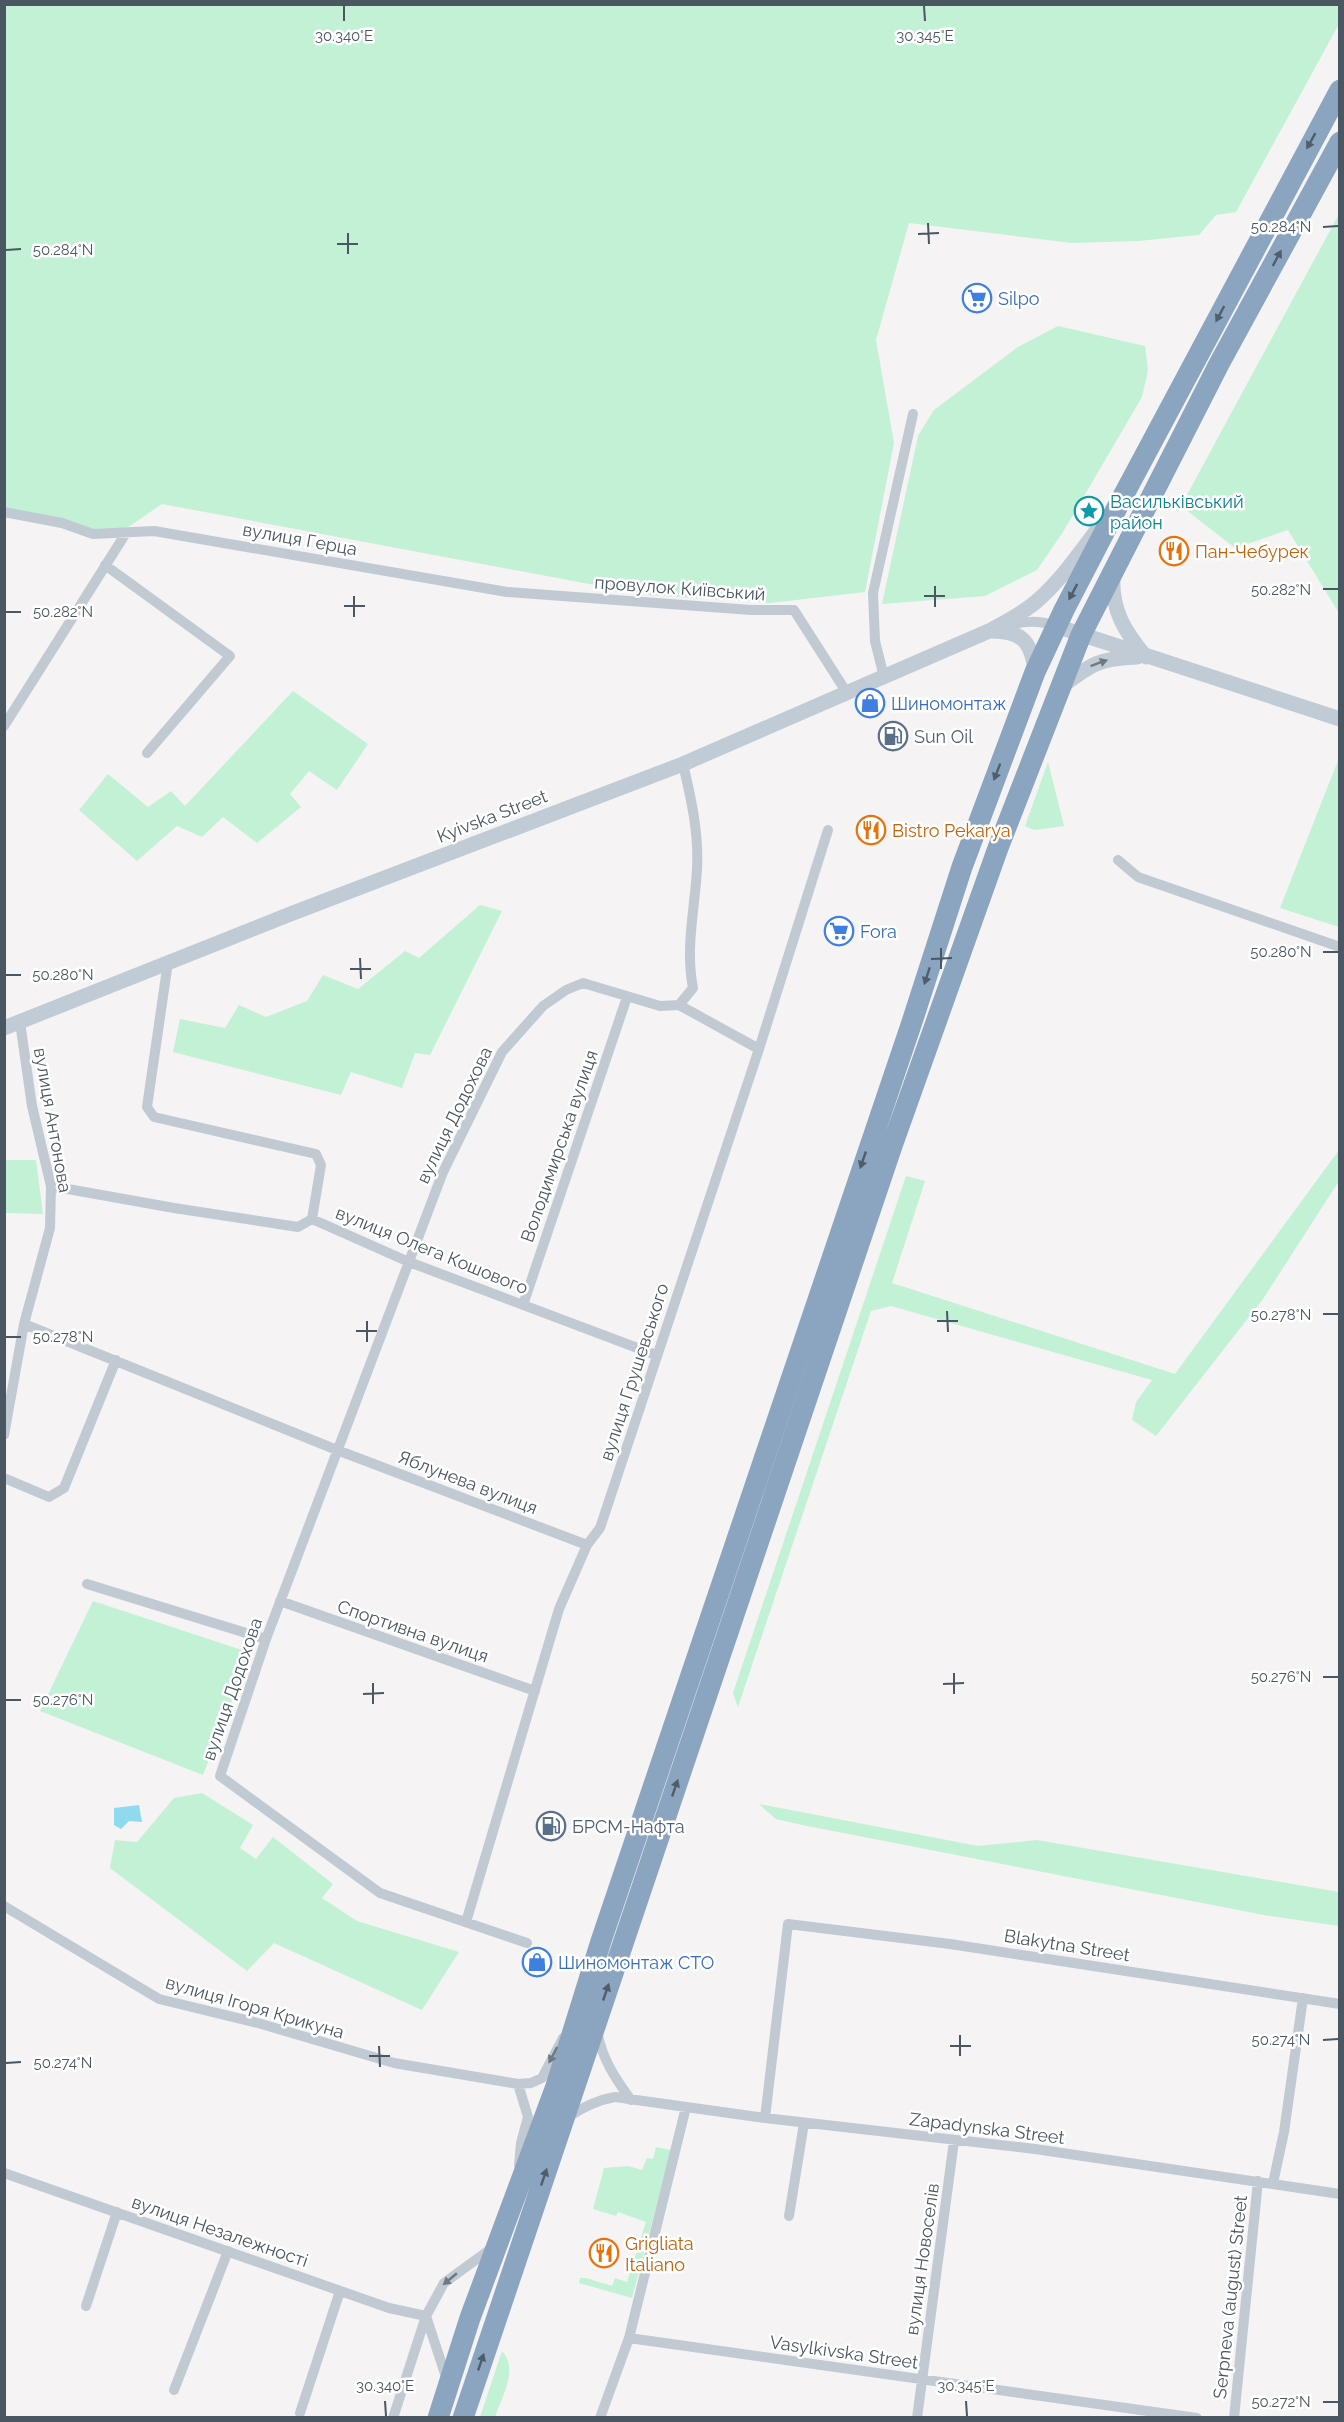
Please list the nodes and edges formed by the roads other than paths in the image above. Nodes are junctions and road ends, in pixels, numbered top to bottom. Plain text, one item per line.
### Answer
1 (1340, 90) edge
2 (1340, 142) edge
3 (913, 414) dead end
4 (1122, 498) junction
5 (4, 512) edge
6 (126, 533) junction
7 (105, 566) junction
8 (1113, 574) junction
9 (467, 584) joint
10 (1056, 626) junction
11 (989, 631) junction
12 (1082, 634) junction
13 (1146, 657) junction
14 (1035, 672) junction
15 (884, 677) junction
16 (1059, 688) junction
17 (848, 693) junction
18 (1340, 719) edge
19 (4, 726) edge
20 (147, 753) dead end
21 (683, 764) junction
22 (828, 830) dead end
23 (1118, 860) dead end
24 (1340, 947) edge
25 (168, 962) junction
26 (627, 997) junction
27 (679, 1005) junction
28 (20, 1022) junction
29 (4, 1028) edge
30 (759, 1050) junction
31 (51, 1186) junction
32 (312, 1219) junction
33 (409, 1262) junction
34 (523, 1305) junction
35 (24, 1324) junction
36 (656, 1355) junction
37 (116, 1360) junction
38 (4, 1435) edge
39 (337, 1450) junction
40 (4, 1478) edge
41 (587, 1545) junction
42 (87, 1584) dead end
43 (280, 1601) junction
44 (266, 1639) junction
45 (535, 1691) junction
46 (4, 1906) edge
47 (466, 1922) junction
48 (527, 1943) dead end
49 (1303, 1998) junction
50 (1340, 2004) edge
51 (587, 2017) junction
52 (518, 2084) junction
53 (631, 2100) junction
54 (686, 2107) junction
55 (765, 2118) junction
56 (562, 2122) junction
57 (804, 2123) junction
58 (954, 2141) junction
59 (4, 2173) edge
60 (1258, 2181) junction
61 (1273, 2183) junction
62 (516, 2194) junction
63 (1340, 2194) edge
64 (117, 2212) junction
65 (789, 2216) dead end
66 (497, 2245) junction
67 (228, 2251) junction
68 (340, 2291) junction
69 (86, 2306) dead end
70 (426, 2316) junction
71 (629, 2338) junction
72 (922, 2379) junction
73 (448, 2386) junction
74 (174, 2390) dead end
75 (300, 2413) dead end
76 (393, 2418) edge
77 (438, 2418) edge
78 (463, 2418) edge
79 (600, 2418) edge
80 (917, 2418) edge
81 (1197, 2418) edge
82 (1234, 2418) edge

1 -> 4 highway
8 -> 2 highway
3 - 15 street
4 -> 10 highway
4 - 11 street, Kyivska Street
5 - 6 street, вулиця Герца
6 - 7 street
6 - 9 street, вулиця Герца
7 - 19 street
7 - 20 street
8 - 12 highway
8 - 13 street
9 - 17 street, провулок Київський
10 - 11 street
10 - 12 street
10 - 14 highway
11 - 14 street
11 - 15 street, Kyivska Street
12 - 13 street
12 - 16 highway
16 -> 13 street
13 - 18 street
14 -> 51 highway
15 - 17 street, Kyivska Street
51 -> 16 highway
17 - 21 street, Kyivska Street
21 - 25 street, Kyivska Street
21 - 27 street
22 - 30 street, вулиця Грушевського
23 - 24 street
25 - 28 street, Kyivska Street
25 - 32 street
26 - 27 street, вулиця Додохова
26 - 33 street, вулиця Додохова
26 - 34 street, Володимирська вулиця
27 - 30 street
28 - 29 street, Kyivska Street
28 - 31 street, вулиця Антонова
30 - 36 street, вулиця Грушевського
31 - 32 street, вулиця Олега Кошового
31 - 35 street, вулиця Антонова
32 - 33 street, вулиця Олега Кошового
33 - 34 street, вулиця Олега Кошового
33 - 39 street, вулиця Додохова
34 - 36 street, вулиця Олега Кошового
35 - 37 street
35 - 38 street, вулиця Антонова
36 - 41 street, вулиця Грушевського
37 - 39 street
37 - 40 street
39 - 41 street, Яблунева вулиця
39 - 43 street, вулиця Додохова
41 - 45 street, вулиця Грушевського
42 - 44 street
43 - 44 street, вулиця Додохова
43 - 45 street, Спортивна вулиця
44 - 47 street, вулиця Додохова
45 - 47 street, вулиця Грушевського
46 - 52 street, вулиця Ігоря Крикуна
47 - 48 street, вулиця Додохова
49 - 50 street, Blakytna Street
49 - 55 street, Blakytna Street
49 - 61 street
51 -> 52 street
51 - 53 street
51 - 56 highway
51 - 62 highway
52 - 62 street
53 - 54 street, Zapadynska Street
53 - 56 street, Zapadynska Street
54 - 55 street, Zapadynska Street
54 - 71 street
55 - 57 street, Zapadynska Street
78 -> 56 highway
57 - 58 street, Zapadynska Street
57 - 65 street
58 - 60 street, Zapadynska Street
58 - 72 street, вулиця Новоселів
59 - 64 street, вулиця Незалежності
60 - 61 street, Zapadynska Street
60 - 82 street, Serpneva (august) Street
61 - 63 street, Zapadynska Street
62 - 66 highway
64 - 67 street, вулиця Незалежності
64 - 69 street
66 -> 70 street
66 - 73 highway
67 - 68 street, вулиця Незалежності
67 - 74 street
68 - 70 street, вулиця Незалежності
68 - 75 street
70 - 73 street
70 - 76 street
71 - 72 street, Vasylkivska Street
71 - 79 street
72 - 80 street, вулиця Новоселів
72 - 81 street, Vasylkivska Street
73 - 77 highway

